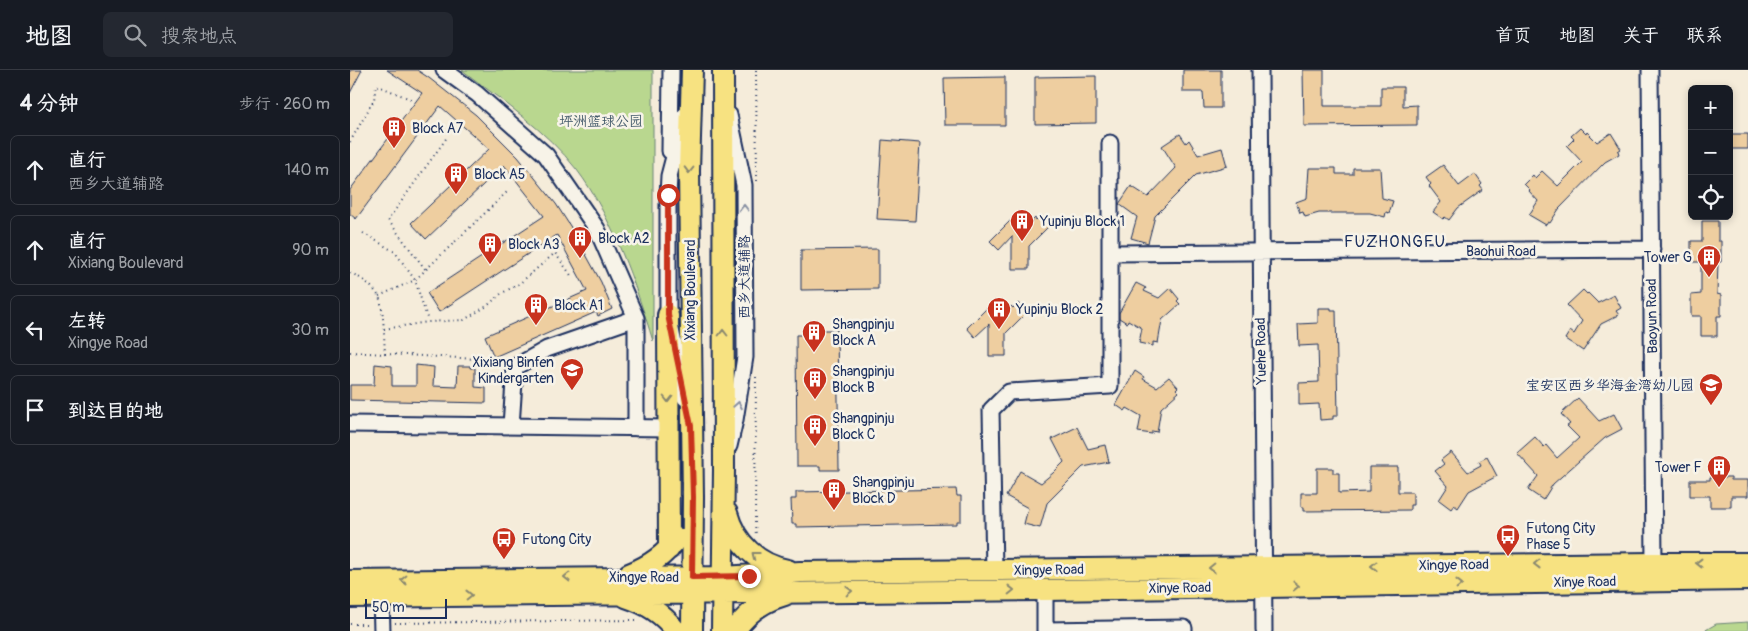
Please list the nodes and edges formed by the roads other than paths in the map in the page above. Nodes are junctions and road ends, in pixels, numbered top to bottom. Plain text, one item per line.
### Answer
1 (444, 70) edge
2 (671, 70) edge
3 (1260, 70) edge
4 (1650, 70) edge
5 (723, 77) edge
6 (692, 78) edge
7 (1110, 143) dead end
8 (669, 176) junction
9 (1652, 249) junction
10 (1260, 252) junction
11 (1110, 253) junction
12 (668, 315) junction
13 (636, 318) junction
14 (350, 424) edge
15 (511, 426) junction
16 (691, 426) junction
17 (636, 428) junction
18 (669, 428) junction
19 (724, 496) junction
20 (693, 497) junction
21 (669, 549) junction
22 (1654, 563) junction
23 (1748, 563) edge
24 (994, 571) junction
25 (1263, 577) junction
26 (1748, 580) edge
27 (350, 581) edge
28 (800, 582) junction
29 (614, 585) junction
30 (692, 585) junction
31 (723, 585) junction
32 (1045, 590) junction
33 (381, 596) junction
34 (350, 597) edge
35 (382, 627) edge
36 (669, 627) edge
37 (1045, 630) edge
38 (692, 631) edge
39 (722, 631) edge
40 (735, 631) edge
41 (1184, 631) edge
42 (1264, 631) edge

1 - 13 street
2 - 8 street
3 - 10 street, Yuehe Road
4 - 9 street, Baoyun Road
19 -> 5 main road
6 - 8 street
6 -> 16 main road, Xixiang Boulevard
7 - 11 street
8 - 12 street
9 - 10 street, Baohui Road
9 - 22 street, Baoyun Road
10 - 11 street, Baohui Road
10 - 25 street, Yuehe Road
11 - 24 street
12 - 16 street
12 -> 18 main road
13 - 15 street
13 - 17 street
14 - 15 street
15 - 17 street
16 - 20 main road, Xixiang Boulevard
17 - 18 street
18 - 21 main road
28 -> 19 main road
19 - 31 main road
20 - 21 main road
20 - 30 main road, Xixiang Boulevard
21 - 29 main road
23 -> 22 main road, Xingye Road
22 -> 25 main road, Xingye Road
25 -> 24 main road, Xingye Road
24 - 28 main road, Xingye Road
25 -> 26 main road, Xinye Road
25 - 32 main road, Xinye Road
25 - 42 street, Yuehe Road
29 -> 27 main road, Xingye Road
28 - 31 main road, Xinye Road
28 -> 32 main road, Xinye Road
28 - 40 main road
29 - 30 main road
33 -> 29 main road, Xingye Road
29 - 36 main road
30 - 31 main road, Xingye Road
30 - 38 main road, Xixiang Boulevard
31 - 39 main road
32 - 37 street
33 - 34 main road, Xingye Road
33 - 35 street
37 - 41 street

